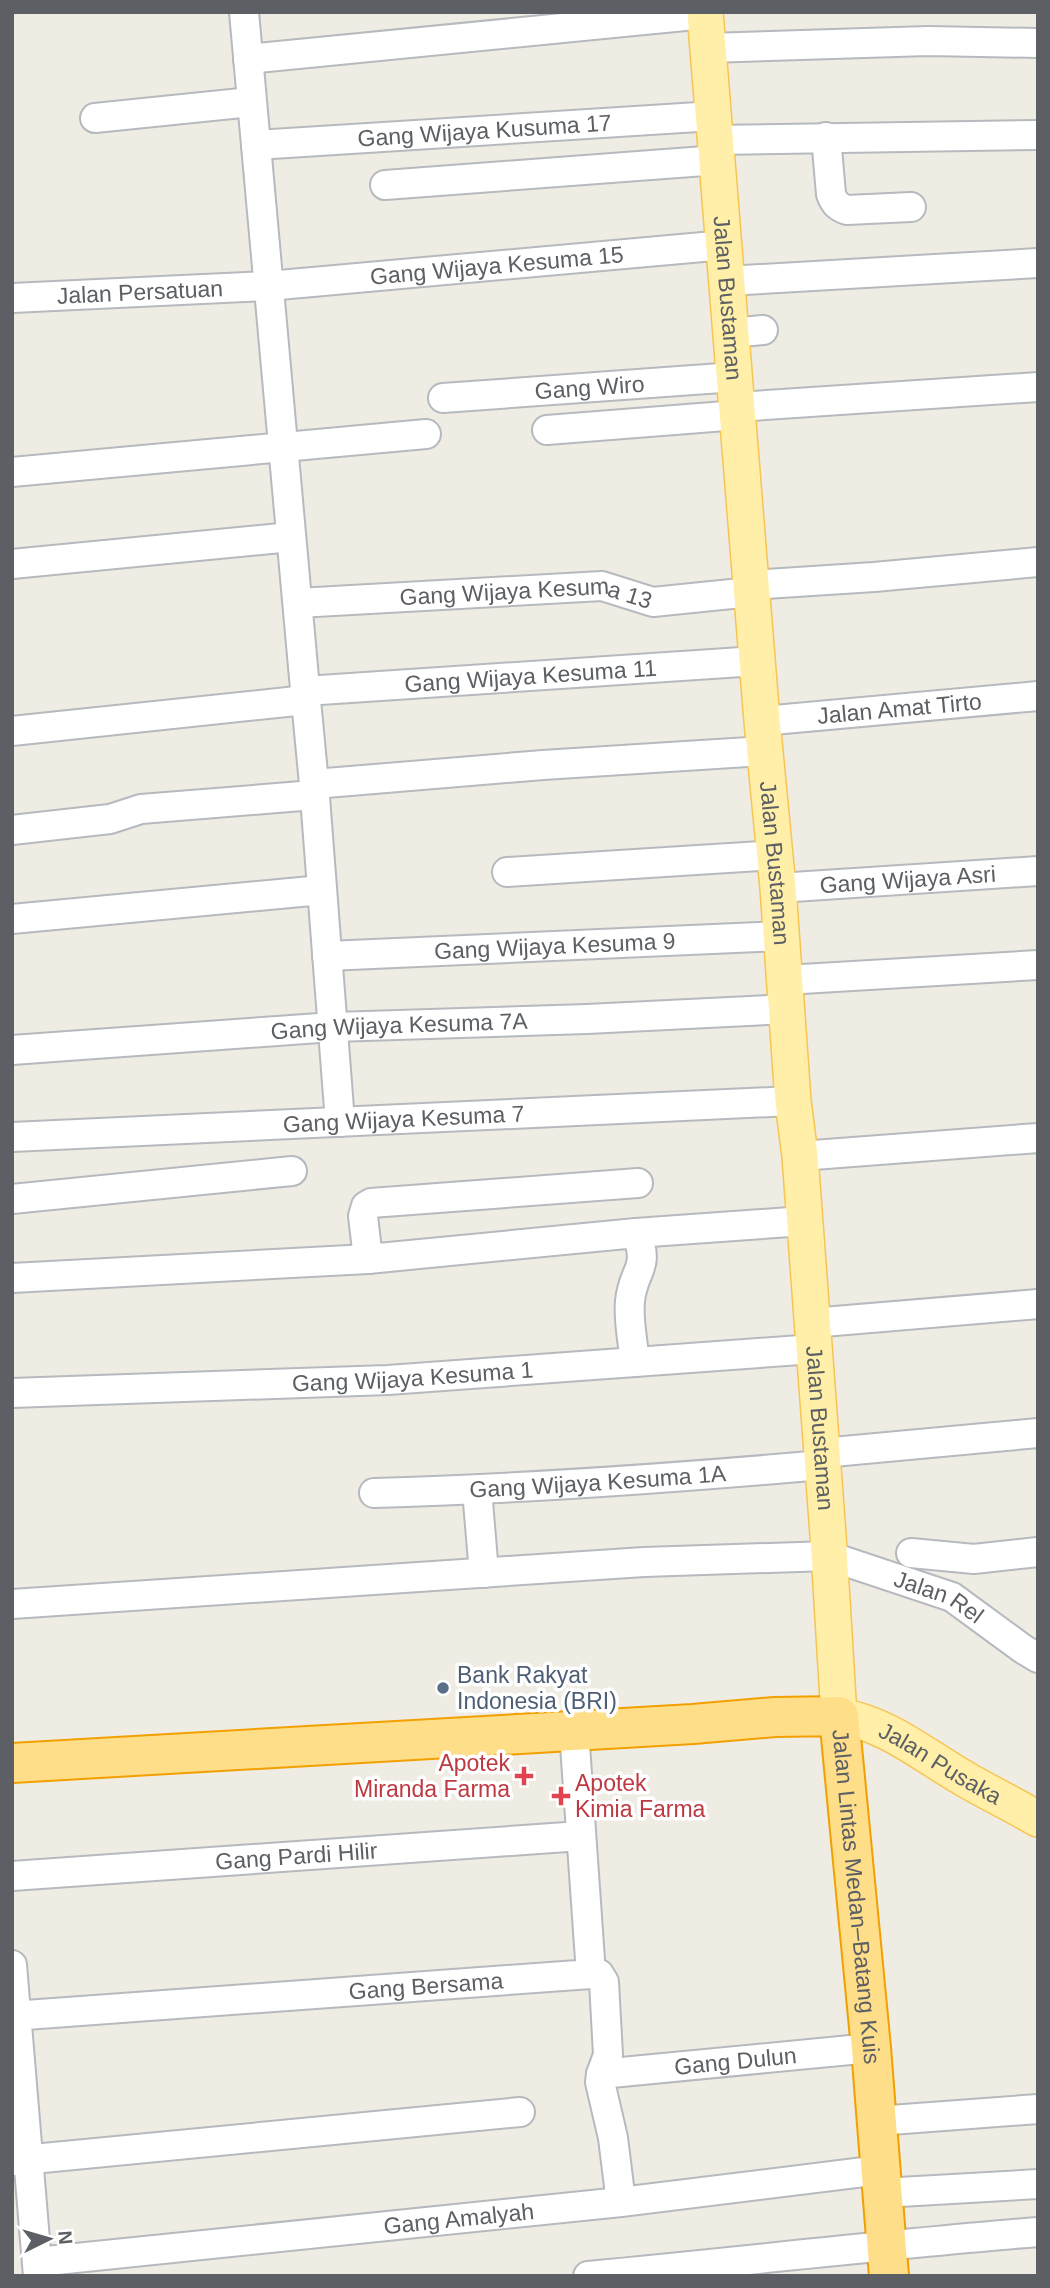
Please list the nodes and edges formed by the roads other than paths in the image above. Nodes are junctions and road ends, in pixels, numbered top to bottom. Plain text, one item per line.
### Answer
1 (244, 12) edge
2 (705, 13) edge
3 (1038, 43) edge
4 (708, 48) junction
5 (248, 59) junction
6 (251, 102) junction
7 (95, 118) dead end
8 (1038, 135) edge
9 (826, 138) junction
10 (716, 139) junction
11 (256, 145) junction
12 (385, 185) dead end
13 (911, 207) dead end
14 (725, 245) junction
15 (1038, 263) edge
16 (727, 281) junction
17 (268, 286) junction
18 (12, 298) edge
19 (1038, 387) edge
20 (443, 398) dead end
21 (737, 400) junction
22 (547, 430) dead end
23 (426, 434) dead end
24 (283, 449) junction
25 (12, 472) edge
26 (291, 537) junction
27 (1038, 562) edge
28 (12, 564) edge
29 (751, 588) junction
30 (298, 603) junction
31 (757, 660) junction
32 (306, 695) junction
33 (1038, 696) edge
34 (12, 731) edge
35 (763, 736) junction
36 (314, 789) junction
37 (12, 830) edge
38 (507, 872) dead end
39 (777, 872) junction
40 (1038, 872) edge
41 (322, 890) junction
42 (12, 919) edge
43 (782, 936) junction
44 (327, 956) junction
45 (1038, 965) edge
46 (786, 995) junction
47 (333, 1027) junction
48 (12, 1050) edge
49 (793, 1101) junction
50 (340, 1122) junction
51 (12, 1137) edge
52 (1038, 1138) edge
53 (800, 1156) junction
54 (292, 1171) dead end
55 (638, 1183) dead end
56 (12, 1199) edge
57 (804, 1221) junction
58 (636, 1233) junction
59 (368, 1259) junction
60 (12, 1278) edge
61 (1038, 1304) edge
62 (812, 1336) junction
63 (635, 1362) junction
64 (12, 1393) edge
65 (1038, 1433) edge
66 (822, 1459) junction
67 (477, 1490) junction
68 (374, 1493) dead end
69 (1038, 1552) edge
70 (911, 1553) dead end
71 (829, 1556) junction
72 (484, 1573) junction
73 (12, 1604) edge
74 (1038, 1658) edge
75 (839, 1716) junction
76 (574, 1731) junction
77 (12, 1763) edge
78 (1038, 1819) edge
79 (581, 1836) junction
80 (12, 1876) edge
81 (12, 1965) edge
82 (591, 1974) junction
83 (14, 2016) edge
84 (871, 2048) junction
85 (601, 2074) junction
86 (1038, 2109) edge
87 (520, 2112) dead end
88 (877, 2121) junction
89 (21, 2160) edge
90 (881, 2181) junction
91 (1038, 2184) edge
92 (621, 2202) junction
93 (1038, 2232) edge
94 (888, 2260) edge
95 (38, 2269) edge
96 (588, 2276) edge

1 - 5 street
2 - 4 main road, Jalan Bustaman
2 - 5 street
3 - 4 street
4 - 10 main road, Jalan Bustaman
5 - 6 street
6 - 7 street
6 - 11 street
8 - 9 street
9 - 10 street
9 - 13 street
10 - 11 street, Gang Wijaya Kusuma 17
10 - 12 street
10 - 14 main road, Jalan Bustaman
11 - 17 street
14 - 16 main road, Jalan Bustaman
14 - 17 street, Gang Wijaya Kesuma 15
15 - 16 street
16 - 21 main road, Jalan Bustaman
17 - 18 street, Jalan Persatuan
17 - 24 street
19 - 21 street
20 - 21 street, Gang Wiro
21 - 22 street
21 - 29 main road, Jalan Bustaman
23 - 24 street
24 - 25 street
24 - 26 street
26 - 28 street
26 - 30 street
27 - 29 street, Gang Wijaya Kesuma 13
29 - 30 street, Gang Wijaya Kesuma 13
29 - 31 main road, Jalan Bustaman
30 - 32 street
31 - 32 street, Gang Wijaya Kesuma 11
31 - 35 main road, Jalan Bustaman
32 - 34 street, Gang Wijaya Kesuma 11
32 - 36 street
33 - 35 street, Jalan Amat Tirto
35 - 36 street, Jalan Amat Tirto
35 - 39 main road, Jalan Bustaman
36 - 37 street, Jalan Amat Tirto
36 - 41 street
38 - 39 street, Gang Wijaya Asri
39 - 40 street, Gang Wijaya Asri
39 - 43 main road, Jalan Bustaman
41 - 42 street
41 - 44 street
43 - 44 street, Gang Wijaya Kesuma 9
43 - 46 main road, Jalan Bustaman
44 - 47 street
45 - 46 street, Gang Wijaya Kesuma 7A
46 - 47 street, Gang Wijaya Kesuma 7A
46 - 49 main road, Jalan Bustaman
47 - 48 street, Gang Wijaya Kesuma 7A
47 - 50 street
49 - 50 street, Gang Wijaya Kesuma 7
49 - 53 main road, Jalan Bustaman
50 - 51 street, Gang Wijaya Kesuma 7
52 - 53 street
53 - 57 main road, Jalan Bustaman
54 - 56 street
55 - 59 street
57 - 58 street
57 - 62 main road, Jalan Bustaman
58 - 59 street
58 - 63 street
59 - 60 street
61 - 62 street, Gang Wijaya Kesuma 1
62 - 63 street, Gang Wijaya Kesuma 1
62 - 66 main road, Jalan Bustaman
63 - 64 street, Gang Wijaya Kesuma 1
65 - 66 street, Gang Wijaya Kesuma 1A
66 - 67 street, Gang Wijaya Kesuma 1A
66 - 71 main road, Jalan Bustaman
67 - 68 street, Gang Wijaya Kesuma 1A
67 - 72 street
69 - 70 street
71 - 72 street
71 - 74 street, Jalan Rel
71 - 75 main road, Jalan Bustaman
72 - 73 street
75 - 76 highway, Jalan Lintas Medan–Batang Kuis
75 - 78 main road, Jalan Pusaka
75 - 84 highway, Jalan Lintas Medan–Batang Kuis
76 - 77 highway, Jalan Lintas Medan–Batang Kuis
76 - 79 street
79 - 80 street, Gang Pardi Hilir
79 - 82 street
81 - 83 street
82 - 83 street, Gang Bersama
82 - 85 street
83 - 89 street
84 - 85 street, Gang Dulun
84 - 88 highway, Jalan Lintas Medan–Batang Kuis
85 - 92 street
86 - 88 street
87 - 89 street
88 - 90 highway, Jalan Lintas Medan–Batang Kuis
89 - 95 street
90 - 91 street, Gang Amalyah
90 - 92 street, Gang Amalyah
90 - 94 highway, Jalan Lintas Medan–Batang Kuis
92 - 95 street, Gang Amalyah
93 - 94 street
94 - 96 street

